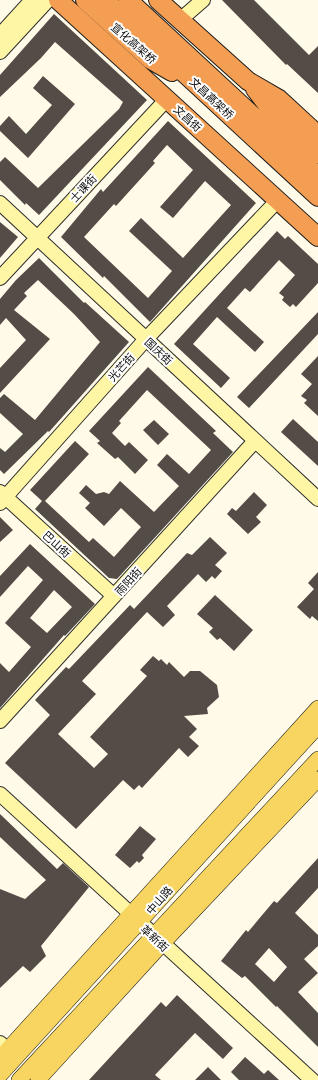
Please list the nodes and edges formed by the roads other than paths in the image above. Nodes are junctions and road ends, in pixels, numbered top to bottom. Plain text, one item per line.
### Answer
1 (32, 0) edge
2 (48, 0) edge
3 (58, 0) edge
4 (85, 0) edge
5 (105, 0) edge
6 (128, 0) edge
7 (158, 0) edge
8 (203, 0) edge
9 (180, 20) junction
10 (0, 35) edge
11 (0, 52) edge
12 (248, 81) junction
13 (206, 94) junction
14 (166, 99) junction
15 (193, 122) junction
16 (318, 135) edge
17 (318, 154) edge
18 (318, 176) edge
19 (318, 198) edge
20 (278, 200) junction
21 (0, 203) edge
22 (318, 221) edge
23 (318, 237) edge
24 (37, 238) junction
25 (0, 278) edge
26 (146, 339) junction
27 (255, 441) junction
28 (2, 497) edge
29 (318, 499) edge
30 (114, 596) junction
31 (318, 708) edge
32 (0, 721) edge
33 (318, 726) edge
34 (318, 759) edge
35 (318, 779) edge
36 (0, 794) edge
37 (135, 918) junction
38 (158, 940) junction
39 (3, 1050) edge
40 (0, 1075) edge
41 (41, 1079) edge
42 (19, 1080) edge
43 (312, 1080) edge

1 - 10 street
2 - 11 street
3 - 14 highway, 文昌街
4 - 13 highway, 宣化高架桥
5 - 13 highway, 文昌高架桥
6 - 18 highway, 文昌高架桥
7 - 9 highway
8 - 9 street
9 - 12 highway
12 - 16 highway
12 - 17 highway
13 - 19 highway, 文昌高架桥
14 - 15 highway, 文昌街
14 - 24 street, 士课街
15 - 20 highway, 文昌街
15 - 22 highway
20 - 23 highway, 文昌街
20 - 26 street, 光芒街
21 - 24 street, 国庆街
24 - 25 street, 士课街
24 - 26 street, 国庆街
26 - 27 street, 国庆街
26 - 28 street, 光芒街
27 - 29 street, 国庆街
27 - 30 street, 雨阳街
28 - 30 street, 巴山街
30 - 32 street, 雨阳街
31 - 37 main road
33 - 37 main road, 中山路
34 - 38 main road, 中山路
35 - 38 main road
36 - 37 street, 革新街
37 - 38 street, 革新街
37 - 39 main road
37 - 40 main road, 中山路
38 - 41 main road
38 - 42 main road, 中山路
38 - 43 street, 革新街

